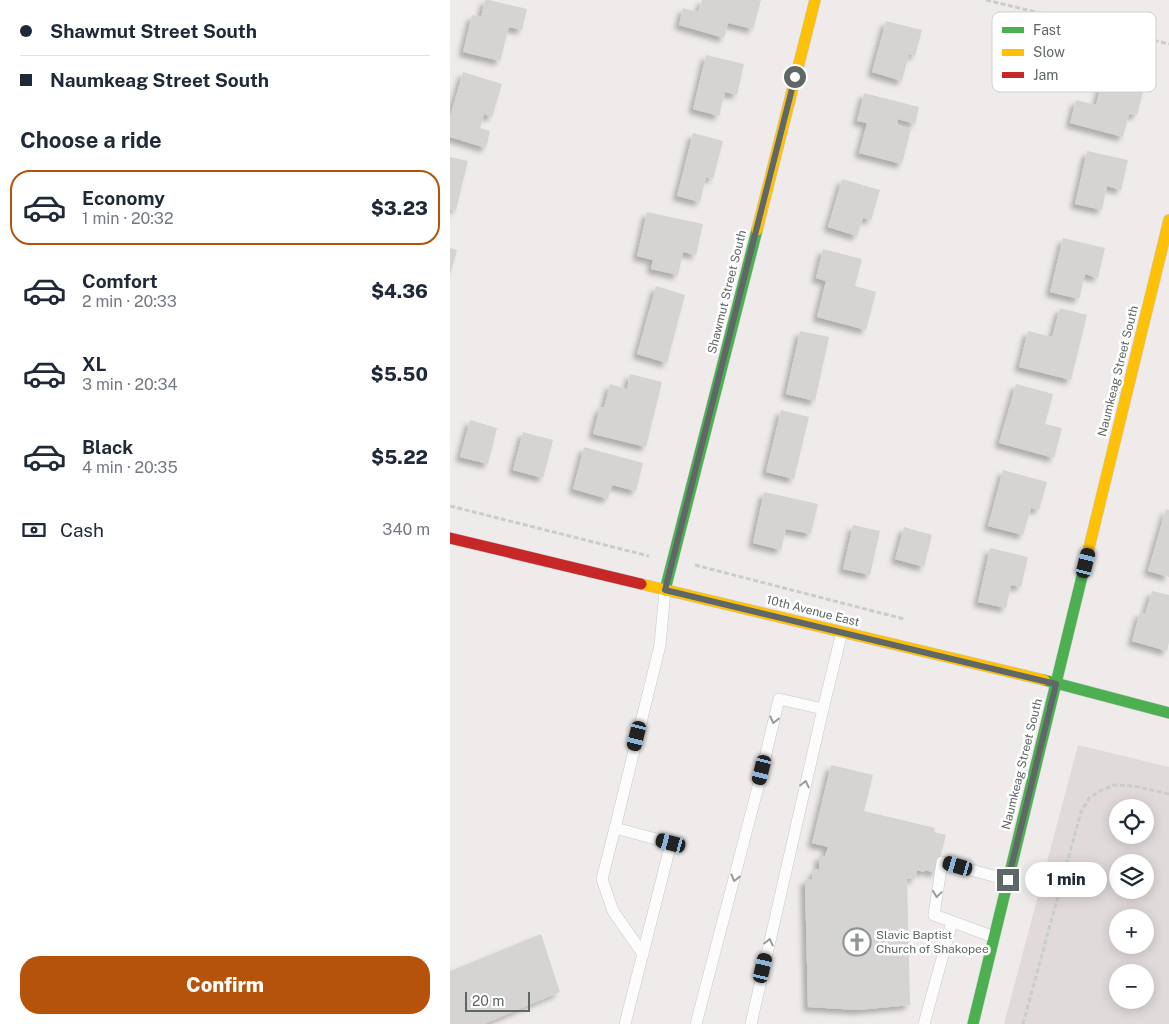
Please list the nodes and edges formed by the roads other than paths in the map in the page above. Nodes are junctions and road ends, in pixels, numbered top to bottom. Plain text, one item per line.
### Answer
1 (814, 0) edge
2 (1169, 220) edge
3 (450, 538) edge
4 (665, 590) junction
5 (842, 632) junction
6 (1056, 684) junction
7 (822, 709) junction
8 (1169, 713) edge
9 (615, 828) junction
10 (1008, 880) junction
11 (952, 922) junction
12 (994, 937) junction
13 (643, 954) junction
14 (625, 1024) edge
15 (696, 1024) edge
16 (751, 1024) edge
17 (924, 1024) edge
18 (973, 1024) edge

1 - 4 street, Shawmut Street South
2 - 6 street, Naumkeag Street South
3 - 4 street, 10th Avenue East
4 - 5 street, 10th Avenue East
4 - 9 lane
5 - 6 street, 10th Avenue East
5 - 7 lane
6 - 8 street, 10th Avenue East
6 - 10 street, Naumkeag Street South
7 -> 15 lane
16 -> 7 lane
9 - 13 lane
9 - 13 lane
10 -> 11 lane
10 - 12 street, Naumkeag Street South
11 - 12 lane
11 - 17 lane
12 - 18 street, Naumkeag Street South
13 - 14 lane

